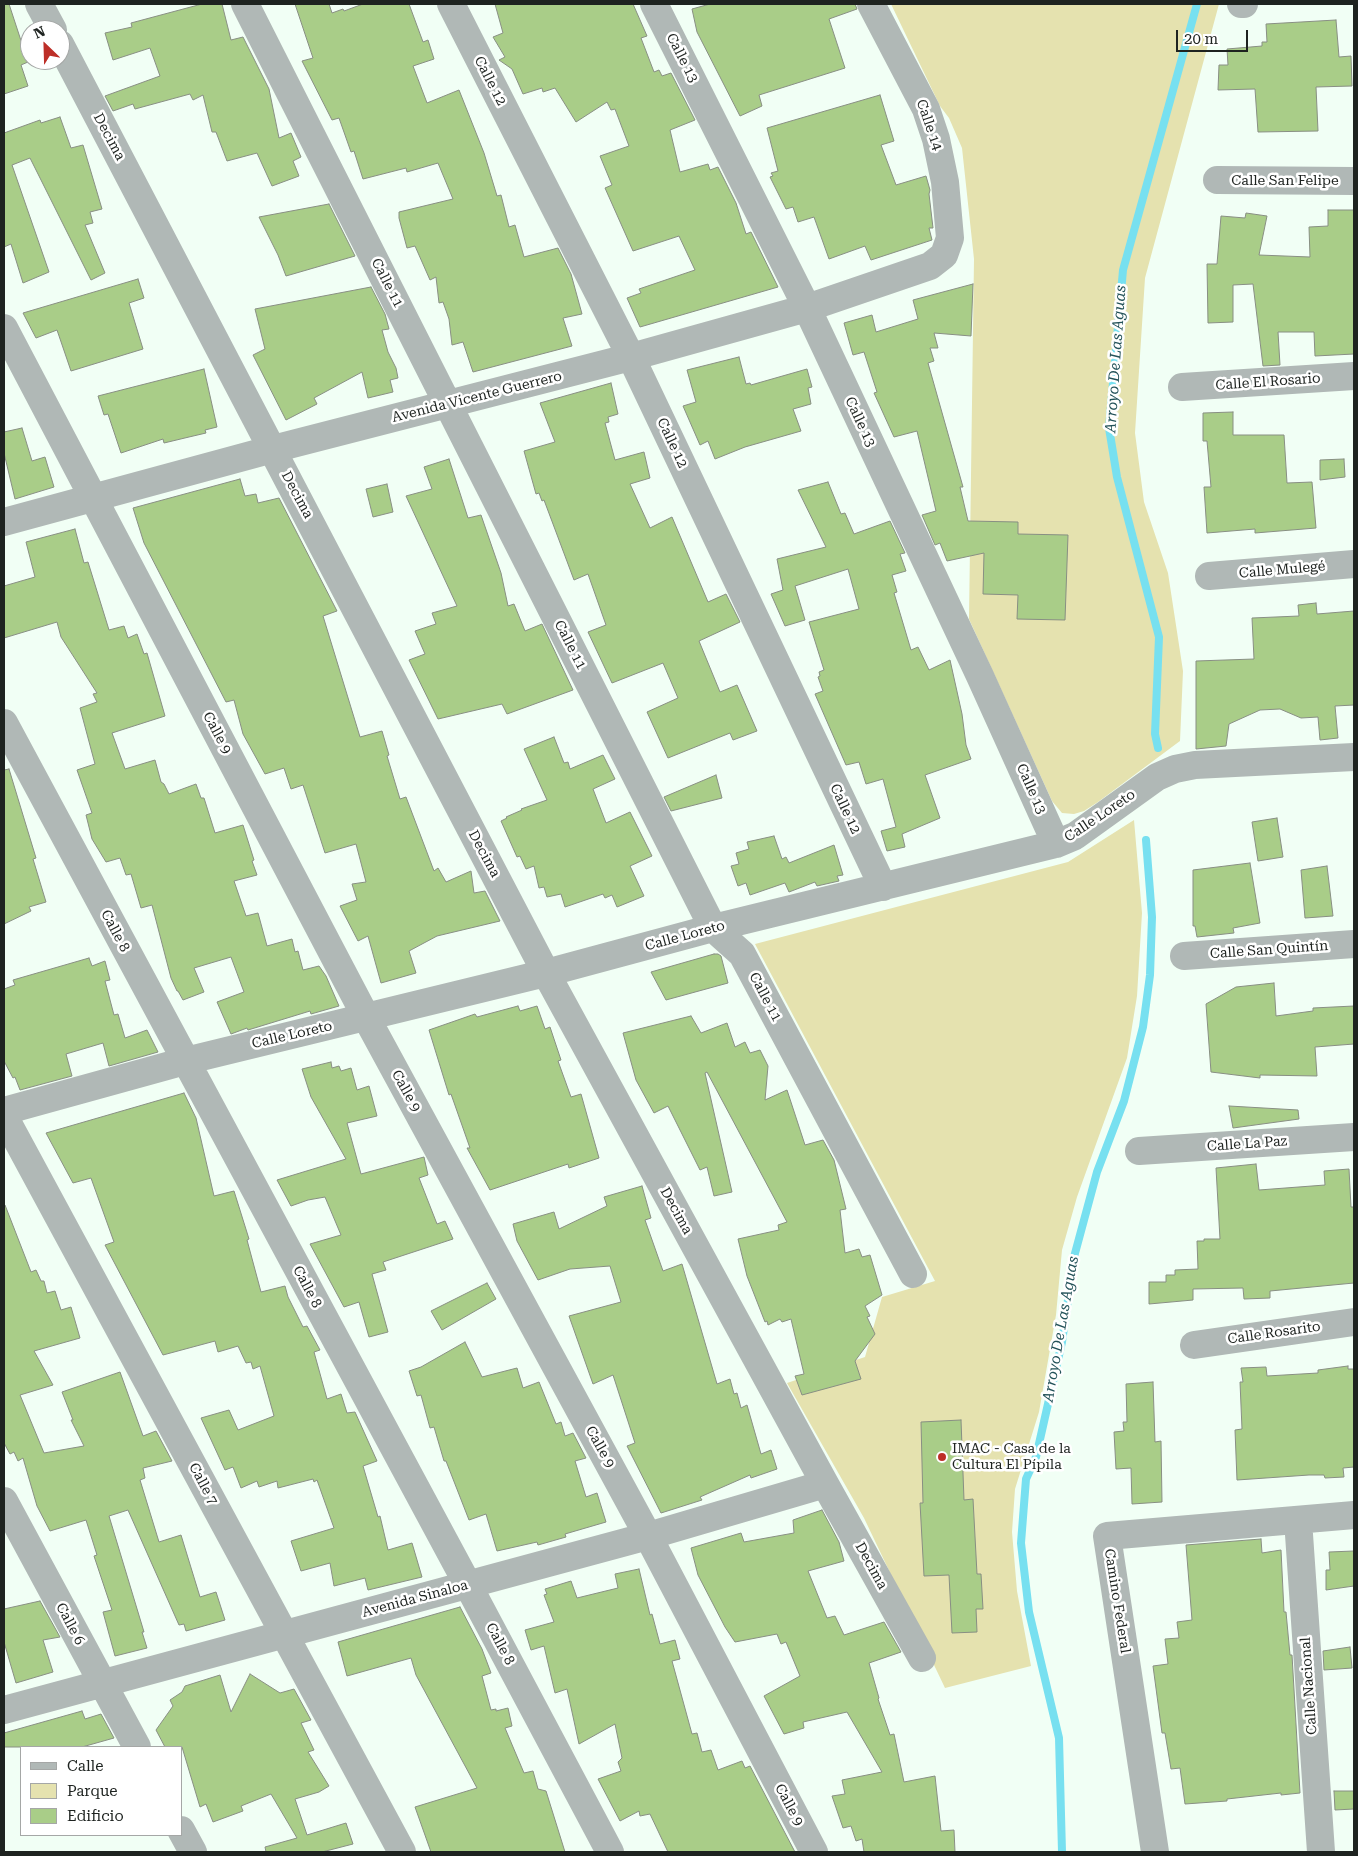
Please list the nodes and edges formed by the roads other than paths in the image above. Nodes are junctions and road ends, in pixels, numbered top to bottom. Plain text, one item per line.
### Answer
1 (39, 4) edge
2 (245, 4) edge
3 (451, 4) edge
4 (654, 4) edge
5 (871, 4) edge
6 (1240, 4) edge
7 (1244, 4) edge
8 (48, 20) edge
9 (70, 63) edge
10 (1216, 180) dead end
11 (1354, 181) edge
12 (944, 255) joint
13 (807, 308) junction
14 (4, 328) edge
15 (631, 357) junction
16 (1354, 376) edge
17 (1182, 387) dead end
18 (448, 404) junction
19 (272, 449) junction
20 (94, 498) junction
21 (4, 522) edge
22 (1354, 564) edge
23 (1209, 576) dead end
24 (4, 723) edge
25 (1354, 757) edge
26 (1056, 844) junction
27 (882, 887) junction
28 (713, 928) junction
29 (1354, 944) edge
30 (1184, 956) dead end
31 (546, 973) junction
32 (366, 1017) junction
33 (184, 1060) junction
34 (4, 1111) edge
35 (4, 1116) edge
36 (1354, 1137) edge
37 (1139, 1151) dead end
38 (913, 1274) dead end
39 (1354, 1322) edge
40 (1194, 1345) dead end
41 (825, 1484) junction
42 (4, 1501) edge
43 (1354, 1514) edge
44 (1298, 1520) junction
45 (648, 1536) junction
46 (468, 1585) junction
47 (284, 1634) junction
48 (922, 1658) dead end
49 (102, 1684) junction
50 (4, 1710) edge
51 (135, 1746) edge
52 (182, 1832) edge
53 (194, 1852) edge
54 (402, 1852) edge
55 (610, 1852) edge
56 (814, 1852) edge
57 (1155, 1852) edge
58 (1321, 1852) edge

1 - 8 street
2 - 18 street, Calle 11
3 - 15 street, Calle 12
4 - 13 street, Calle 13
5 - 12 street, Calle 14
6 - 7 street
9 - 19 street, Decima
10 - 11 street, Calle San Felipe
12 - 13 street, Avenida Vicente Guerrero
13 - 15 street, Avenida Vicente Guerrero
13 - 26 street, Calle 13
14 - 20 street, Calle 9
15 - 18 street, Avenida Vicente Guerrero
15 - 27 street, Calle 12
16 - 17 street, Calle El Rosario
18 - 19 street, Avenida Vicente Guerrero
18 - 28 street, Calle 11
19 - 20 street, Avenida Vicente Guerrero
19 - 31 street, Decima
20 - 21 street, Avenida Vicente Guerrero
20 - 32 street, Calle 9
22 - 23 street, Calle Mulegé
24 - 33 street, Calle 8
25 - 26 street, Calle Loreto
26 - 27 street, Calle Loreto
27 - 28 street, Calle Loreto
28 - 31 street, Calle Loreto
28 - 38 street, Calle 11
29 - 30 street, Calle San Quintín
31 - 32 street, Calle Loreto
31 - 41 street, Decima
32 - 33 street, Calle Loreto
32 - 45 street, Calle 9
33 - 34 street, Calle Loreto
33 - 46 street, Calle 8
35 - 47 street, Calle 7
36 - 37 street, Calle La Paz
39 - 40 street, Calle Rosarito
41 - 45 street, Avenida Sinaloa
41 - 48 street, Decima
42 - 49 street, Calle 6
43 - 44 street, Camino Federal
44 - 57 street, Camino Federal
44 - 58 street, Calle Nacional
45 - 46 street, Avenida Sinaloa
45 - 56 street, Calle 9
46 - 47 street, Avenida Sinaloa
46 - 55 street, Calle 8
47 - 49 street, Avenida Sinaloa
47 - 54 street, Calle 7
49 - 50 street, Avenida Sinaloa
49 - 51 street, Calle 6
52 - 53 street

